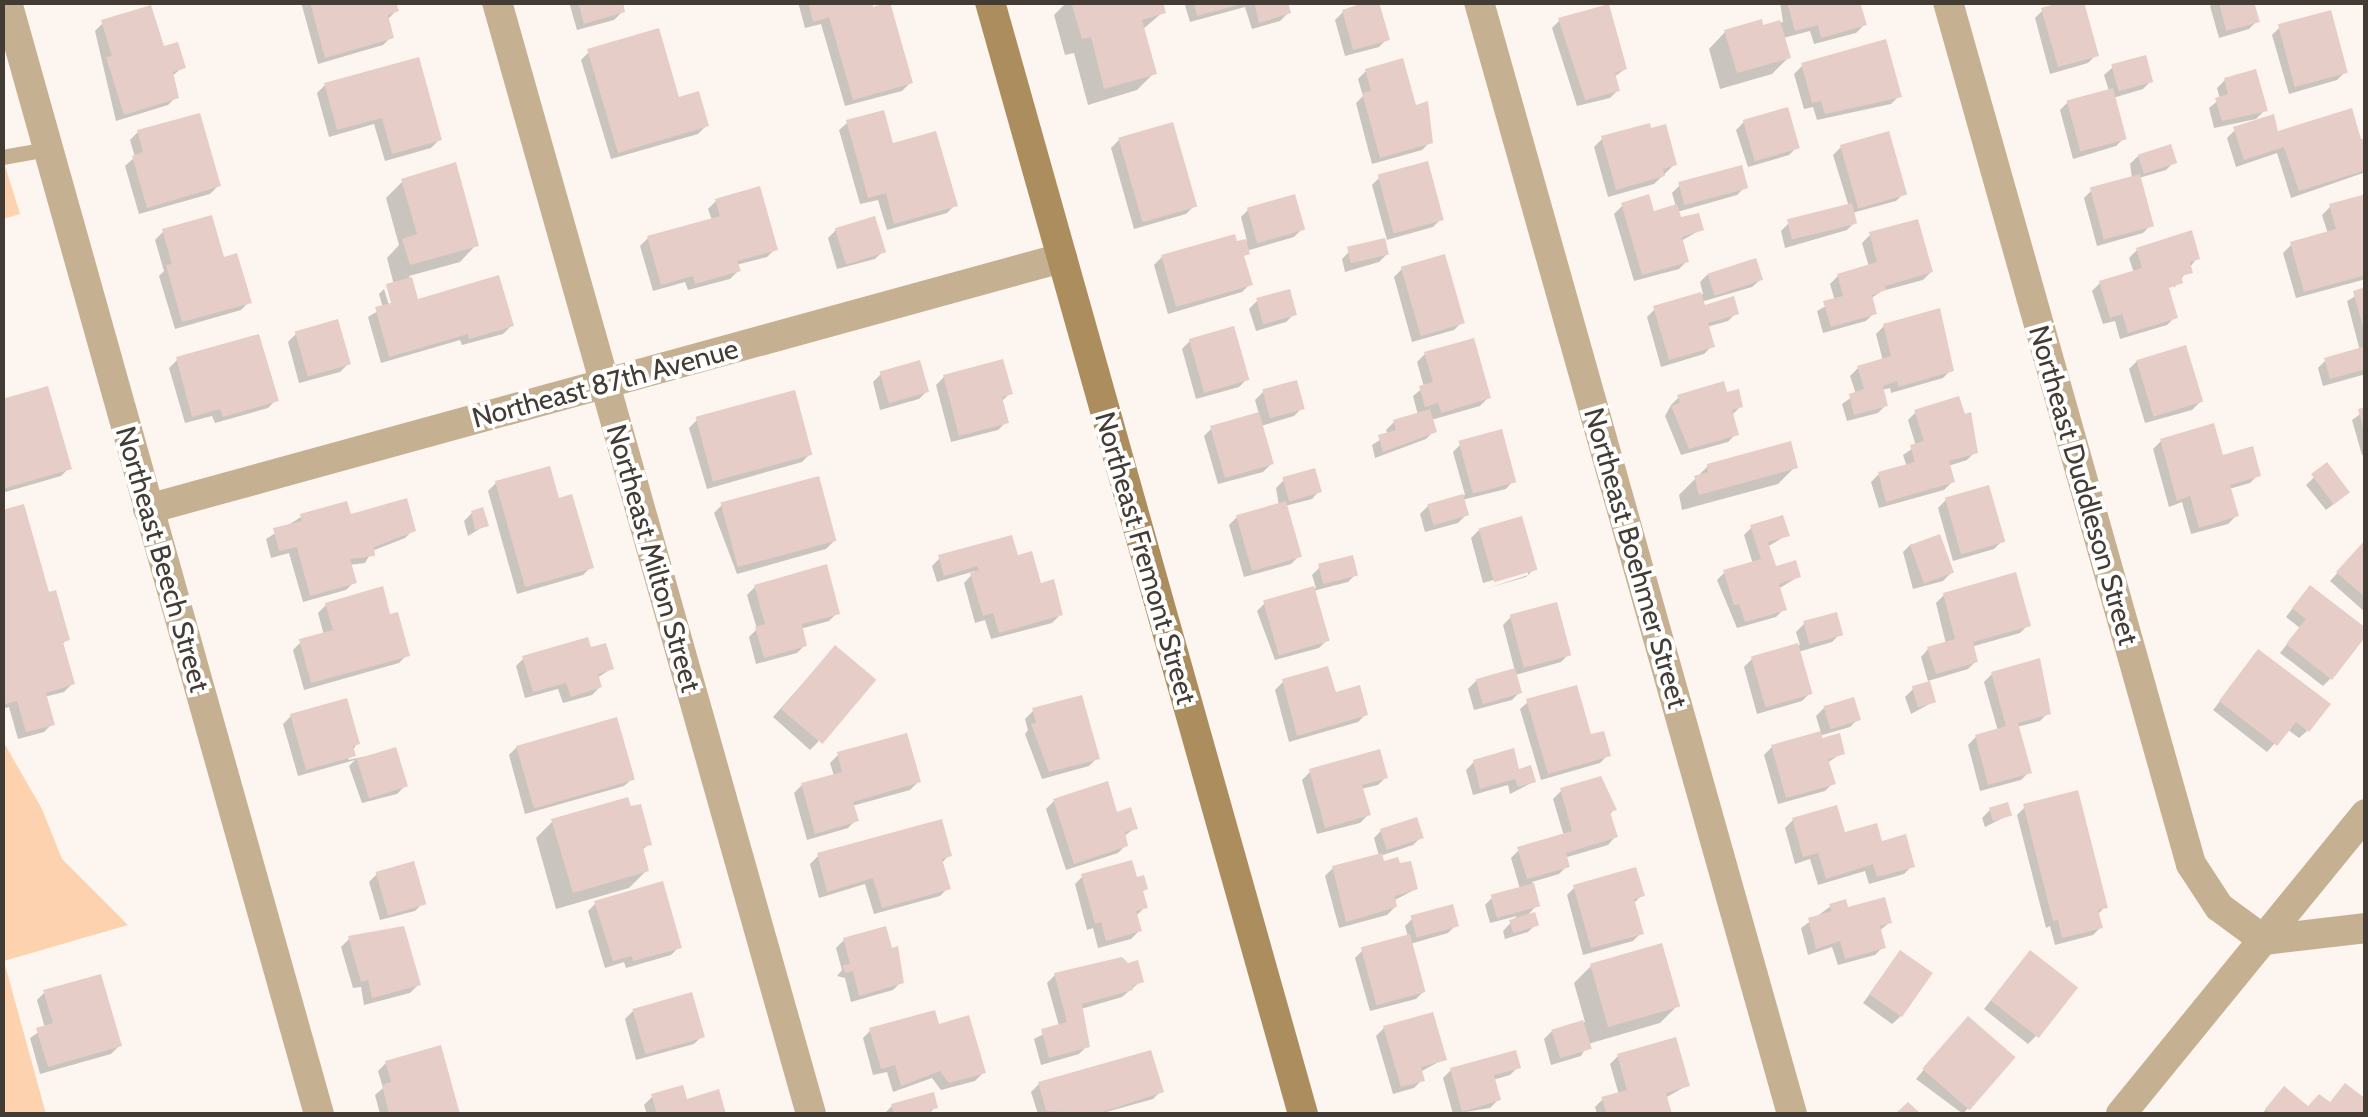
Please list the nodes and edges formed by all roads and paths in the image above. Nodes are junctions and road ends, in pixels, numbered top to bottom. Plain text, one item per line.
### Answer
1 (7, 2) edge
2 (497, 2) edge
3 (990, 2) edge
4 (1478, 2) edge
5 (1948, 2) edge
6 (48, 149) junction
7 (2, 157) edge
8 (1062, 258) junction
9 (605, 383) junction
10 (148, 509) junction
11 (2366, 814) edge
12 (2366, 928) edge
13 (2264, 940) junction
14 (319, 1114) edge
15 (811, 1114) edge
16 (1303, 1114) edge
17 (1792, 1114) edge
18 (2122, 1114) edge

1 - 6 street, Northeast Beech Street
2 - 9 street, Northeast Milton Street
3 - 8 street, Northeast Fremont Street
4 - 17 street, Northeast Boehmer Street
5 - 13 street, Northeast Duddleson Street
6 - 7 lane
6 - 10 street, Northeast Beech Street
8 - 9 street, Northeast 87th Avenue
8 - 16 street, Northeast Fremont Street
9 - 10 street, Northeast 87th Avenue
9 - 15 street, Northeast Milton Street
10 - 14 street, Northeast Beech Street
11 - 13 street
12 - 13 street
13 - 18 street

